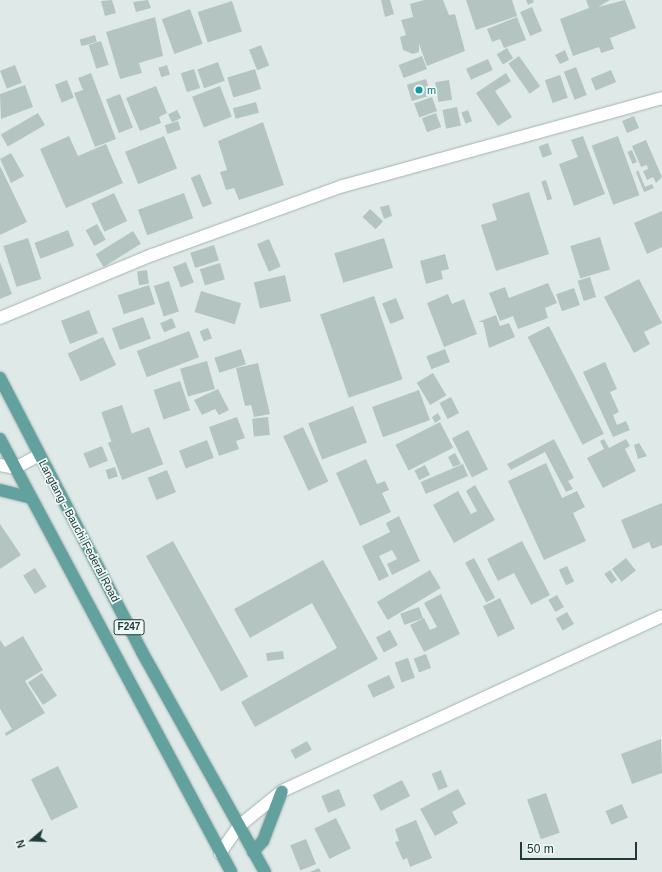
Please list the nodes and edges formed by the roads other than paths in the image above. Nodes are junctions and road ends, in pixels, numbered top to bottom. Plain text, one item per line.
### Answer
1 (662, 98) edge
2 (0, 318) edge
3 (0, 378) edge
4 (0, 439) edge
5 (39, 455) junction
6 (0, 465) edge
7 (15, 468) junction
8 (0, 490) edge
9 (31, 498) junction
10 (662, 616) edge
11 (282, 791) junction
12 (239, 826) junction
13 (253, 852) junction
14 (220, 854) junction
15 (231, 872) edge
16 (265, 872) edge

1 - 2 street
3 - 5 main road, Langtang - Bauchi Federal Road / F247
4 - 7 main road, F247
5 - 7 street
5 - 12 main road, Langtang - Bauchi Federal Road / F247
6 - 7 street
7 - 9 main road, F247
8 - 9 main road
9 - 14 main road, F247
10 - 11 street
11 - 12 street
11 - 13 main road
12 - 13 main road, Langtang - Bauchi Federal Road / F247
12 - 14 street
13 - 16 main road, Langtang - Bauchi Federal Road / F247
14 - 15 main road, F247

